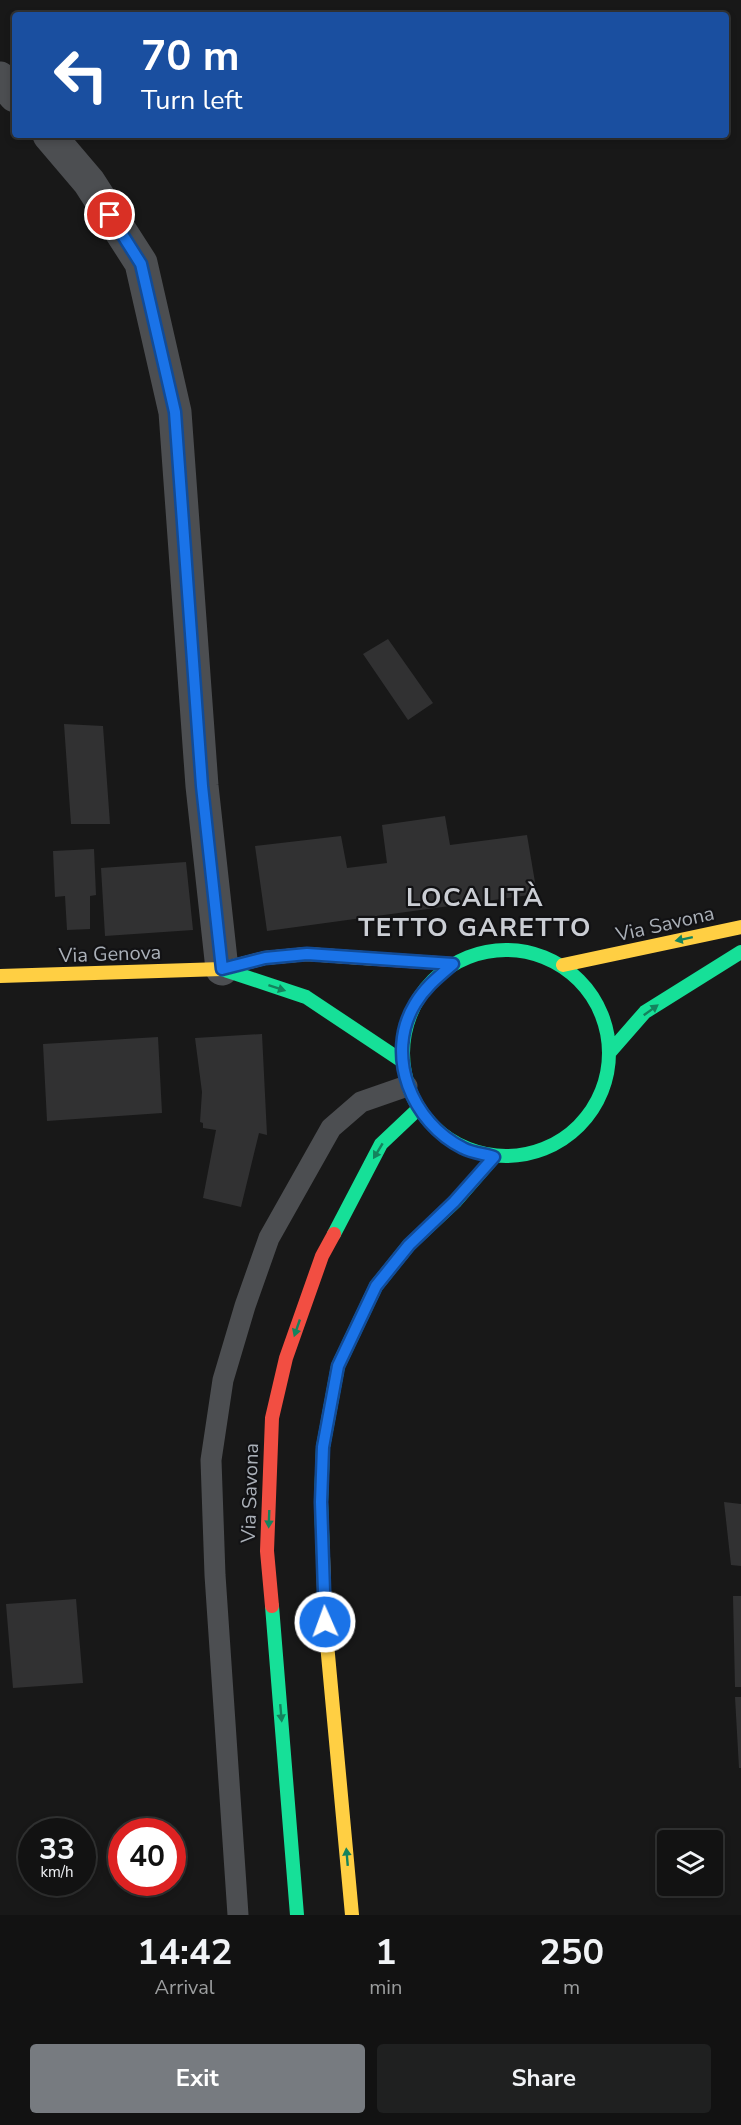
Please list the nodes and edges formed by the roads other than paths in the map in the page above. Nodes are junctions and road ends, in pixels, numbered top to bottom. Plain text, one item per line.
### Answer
1 (0, 78) edge
2 (12, 92) edge
3 (52, 138) edge
4 (741, 927) edge
5 (741, 952) edge
6 (453, 964) junction
7 (563, 965) junction
8 (222, 969) junction
9 (0, 976) edge
10 (610, 1052) junction
11 (402, 1061) junction
12 (407, 1086) junction
13 (418, 1109) junction
14 (494, 1157) junction
15 (237, 1915) edge
16 (297, 1915) edge
17 (352, 1915) edge

1 - 2 street
3 - 8 street
4 -> 7 main road, Via Savona
10 -> 5 main road
6 - 7 main road
6 - 8 main road, Via Genova
6 - 11 main road
7 - 10 main road
8 - 9 main road, Via Genova
8 -> 11 main road, Via Genova
10 - 14 main road
11 - 12 main road
12 - 13 main road
12 - 15 lane
13 - 14 main road
13 -> 16 main road, Via Savona
17 -> 14 main road

